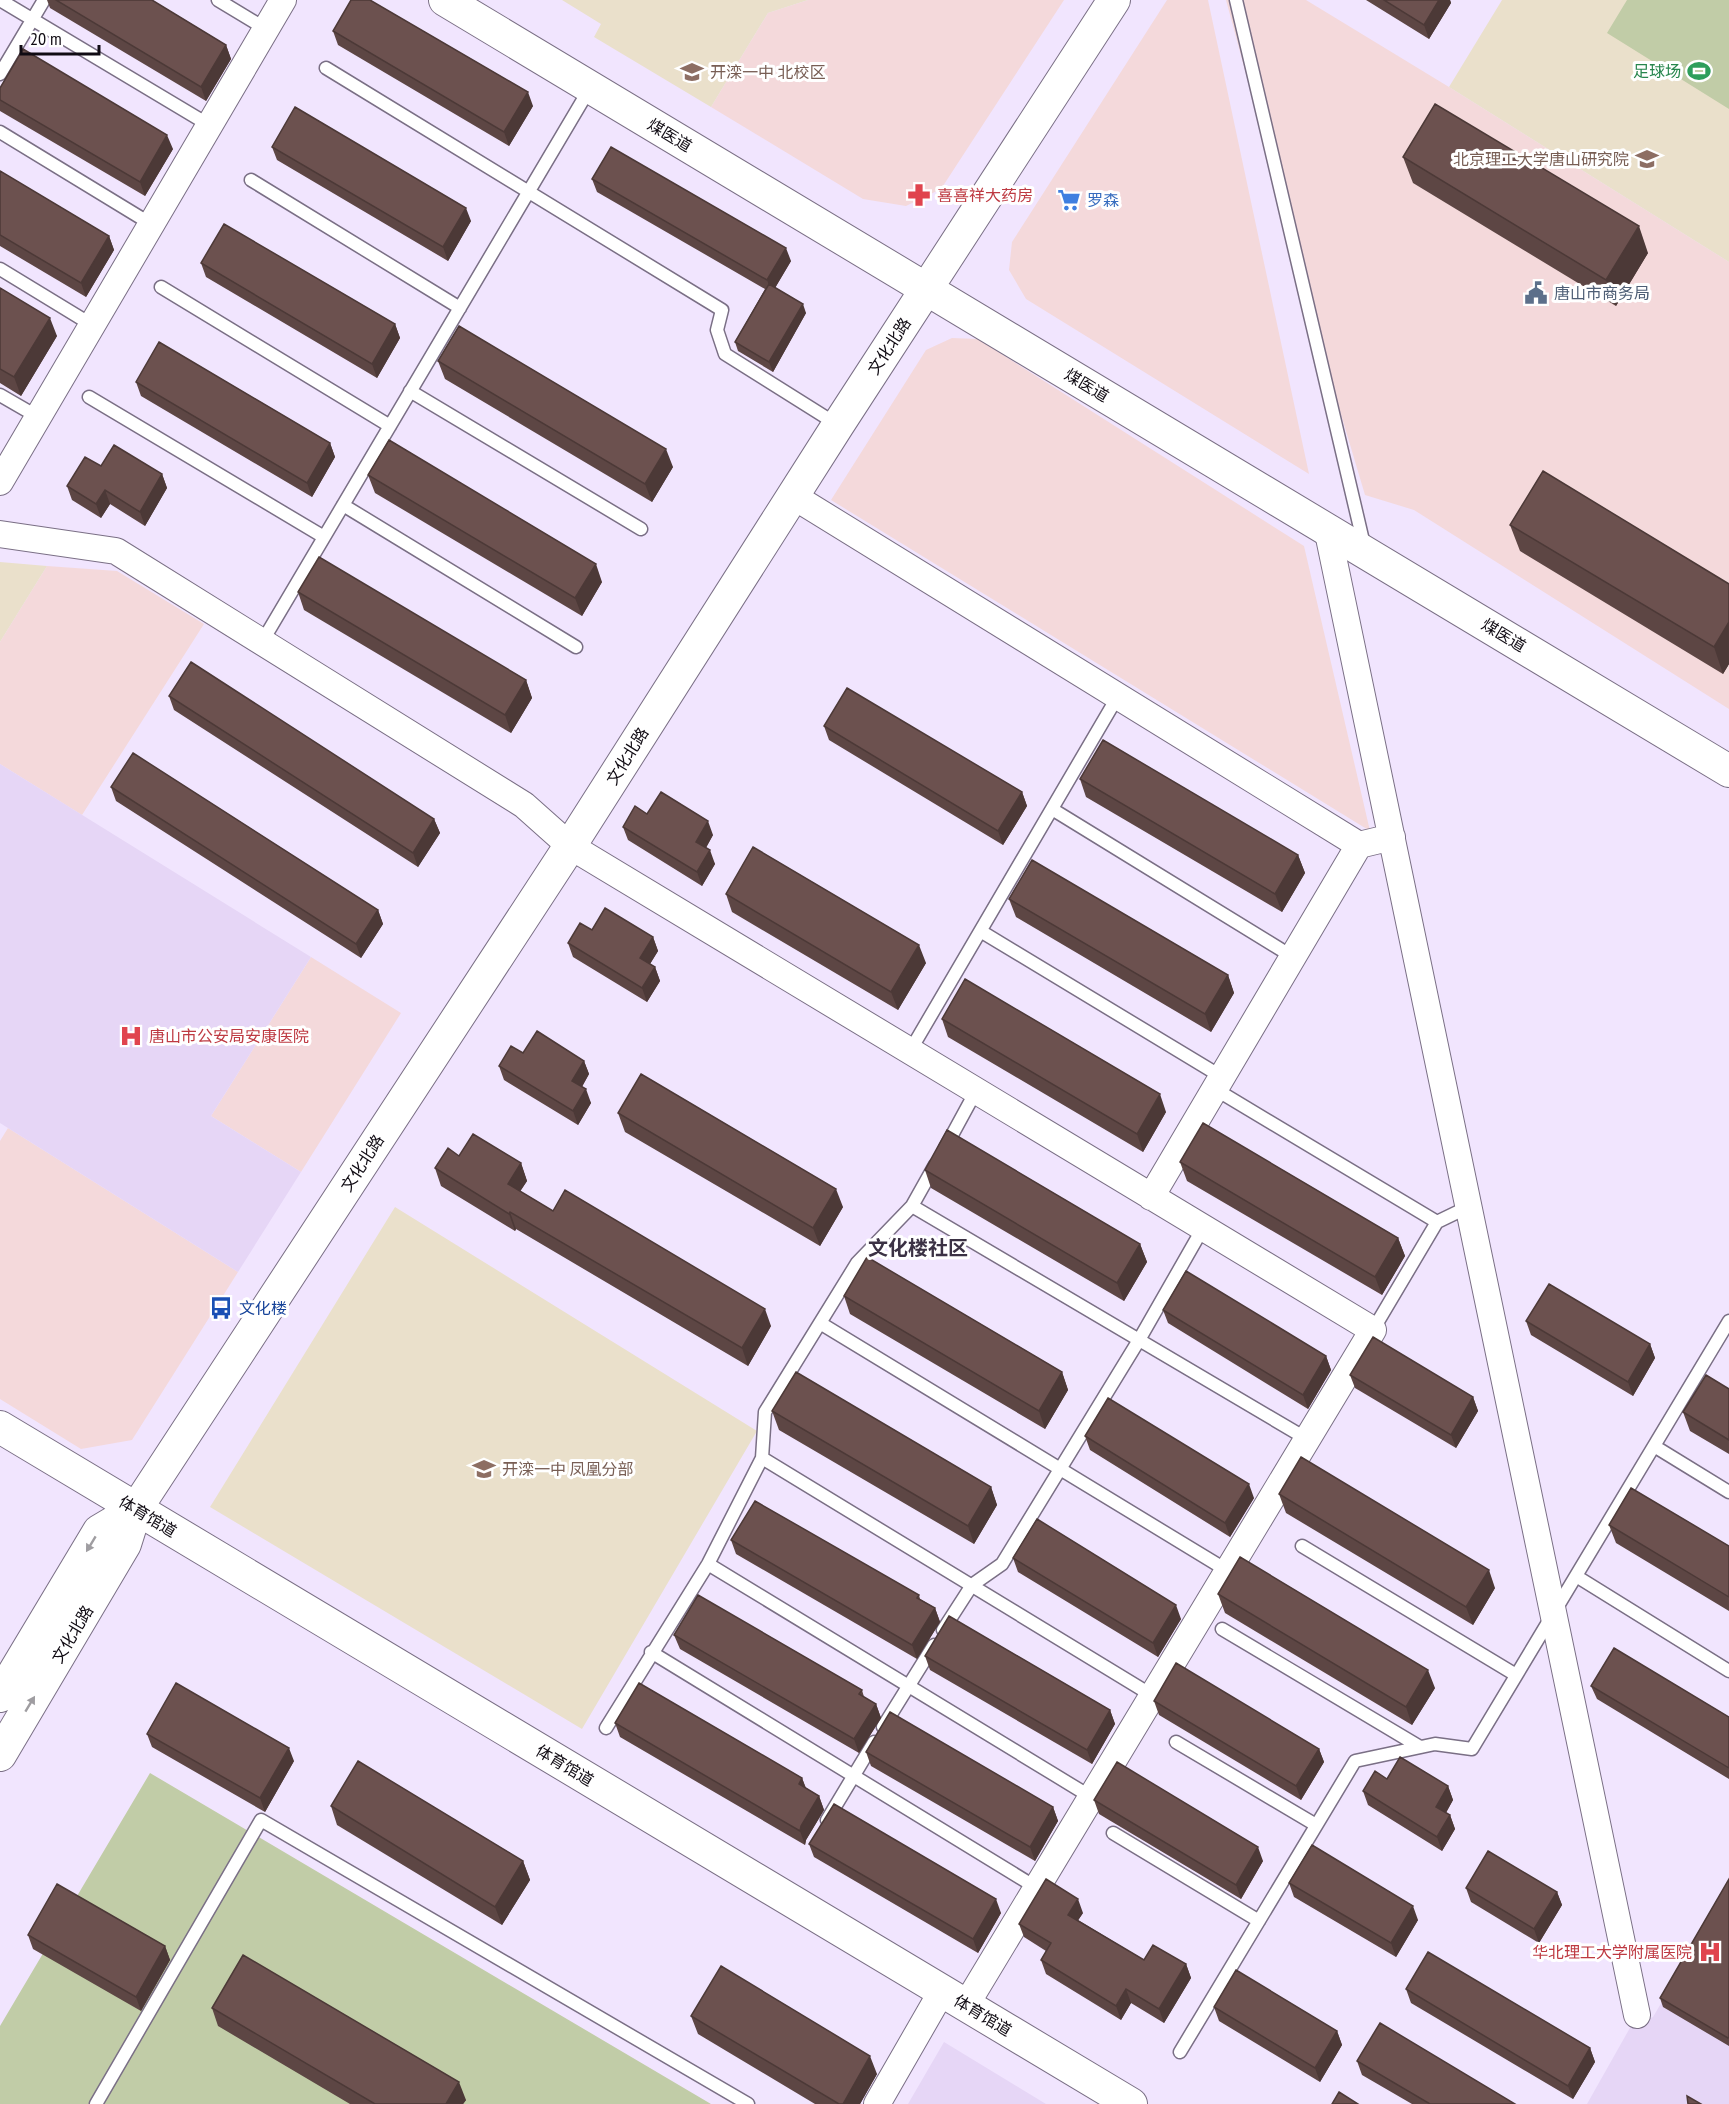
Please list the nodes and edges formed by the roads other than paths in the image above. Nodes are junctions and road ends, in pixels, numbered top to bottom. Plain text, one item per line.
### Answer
1 (0, 0) edge
2 (44, 0) edge
3 (218, 0) edge
4 (283, 0) edge
5 (445, 0) edge
6 (1114, 0) edge
7 (1236, 0) edge
8 (32, 19) junction
9 (266, 28) junction
10 (326, 68) dead end
11 (0, 74) edge
12 (590, 87) junction
13 (209, 125) junction
14 (0, 132) edge
15 (251, 180) dead end
16 (529, 191) junction
17 (151, 224) junction
18 (0, 269) edge
19 (161, 287) dead end
20 (926, 288) junction
21 (460, 308) junction
22 (92, 325) junction
23 (410, 391) junction
24 (0, 395) edge
25 (89, 397) dead end
26 (38, 417) junction
27 (838, 425) junction
28 (390, 426) junction
29 (0, 482) edge
30 (793, 496) junction
31 (343, 505) junction
32 (1327, 528) junction
33 (640, 529) dead end
34 (0, 534) edge
35 (324, 537) junction
36 (1365, 551) junction
37 (262, 642) junction
38 (576, 647) dead end
39 (1118, 696) junction
40 (1729, 771) edge
41 (1052, 809) junction
42 (1392, 837) junction
43 (1359, 845) junction
44 (570, 846) junction
45 (982, 932) junction
46 (1293, 957) junction
47 (910, 1051) junction
48 (1218, 1083) junction
49 (976, 1091) junction
50 (1151, 1197) junction
51 (912, 1206) junction
52 (1468, 1207) junction
53 (1437, 1222) junction
54 (1203, 1228) junction
55 (820, 1323) junction
56 (1729, 1323) edge
57 (1373, 1330) junction
58 (1139, 1340) junction
59 (0, 1427) edge
60 (1307, 1439) junction
61 (1654, 1446) junction
62 (762, 1458) junction
63 (1060, 1469) junction
64 (1729, 1492) edge
65 (136, 1509) junction
66 (1302, 1546) dead end
67 (708, 1564) junction
68 (1228, 1571) junction
69 (1576, 1576) junction
70 (972, 1585) junction
71 (1553, 1613) junction
72 (1222, 1629) dead end
73 (651, 1652) junction
74 (1729, 1671) edge
75 (1516, 1675) junction
76 (909, 1686) junction
77 (0, 1696) edge
78 (1152, 1696) junction
79 (606, 1728) dead end
80 (1176, 1742) dead end
81 (1420, 1747) junction
82 (0, 1755) edge
83 (854, 1777) junction
84 (1091, 1797) junction
85 (1316, 1826) junction
86 (1113, 1833) edge
87 (818, 1834) edge
88 (1036, 1888) junction
89 (1259, 1921) junction
90 (954, 1998) junction
91 (1637, 2014) dead end
92 (1180, 2052) dead end
93 (96, 2104) edge
94 (748, 2104) edge
95 (877, 2104) edge
96 (1131, 2104) edge

1 - 8 lane
2 - 8 lane
3 - 9 lane
4 - 9 street
5 - 12 street, 煤医道
6 - 20 street, 文化北路
7 - 36 lane
8 - 11 lane
8 - 13 lane
9 - 13 street
10 - 16 lane
12 - 16 lane
12 - 20 street, 煤医道
13 - 17 street
14 - 17 lane
15 - 21 lane
16 - 21 lane
16 - 27 lane
17 - 22 street
18 - 22 lane
19 - 28 lane
20 - 27 street, 文化北路
20 - 32 street, 煤医道
21 - 23 lane
22 - 26 street
23 - 28 lane
23 - 33 lane
24 - 26 lane
25 - 35 lane
26 - 29 street
27 - 30 street, 文化北路
28 - 31 lane
30 - 39 street
30 - 44 street, 文化北路
31 - 35 lane
31 - 38 lane
32 - 36 street, 煤医道
32 - 42 street
34 - 37 street
35 - 37 lane
36 - 40 street, 煤医道
37 - 44 street
39 - 41 lane
39 - 43 street
41 - 45 lane
41 - 46 lane
42 - 43 street
42 - 52 street
43 - 46 street
44 - 47 street
44 - 65 street, 文化北路
45 - 47 lane
45 - 48 lane
46 - 48 street
47 - 49 street
48 - 50 street
48 - 53 lane
49 - 50 street
49 - 51 lane
50 - 54 street
51 - 55 lane
51 - 58 lane
52 - 53 lane
52 - 71 street
53 - 57 lane
54 - 57 street
54 - 58 lane
55 - 62 lane
55 - 63 lane
56 - 61 lane
57 - 60 street
58 - 60 lane
58 - 63 lane
59 - 65 street, 体育馆道
60 - 68 street
61 - 64 lane
61 - 69 lane
62 - 67 lane
62 - 70 lane
63 - 68 lane
63 - 70 lane
65 -> 77 street, 文化北路
82 -> 65 street, 文化北路
65 - 90 street, 体育馆道
66 - 75 lane
67 - 73 lane
67 - 76 lane
68 - 78 street
69 - 71 lane
69 - 74 lane
70 - 76 lane
70 - 78 lane
71 - 75 lane
71 - 91 street
72 - 81 lane
73 - 79 lane
73 - 83 lane
75 - 81 lane
76 - 83 lane
76 - 84 lane
78 - 84 street
80 - 85 lane
81 - 85 lane
83 - 87 lane
83 - 88 lane
84 - 88 street
85 - 89 lane
86 - 89 lane
88 - 90 street
89 - 92 lane
90 - 95 street
90 - 96 street, 体育馆道
93 - 94 lane

